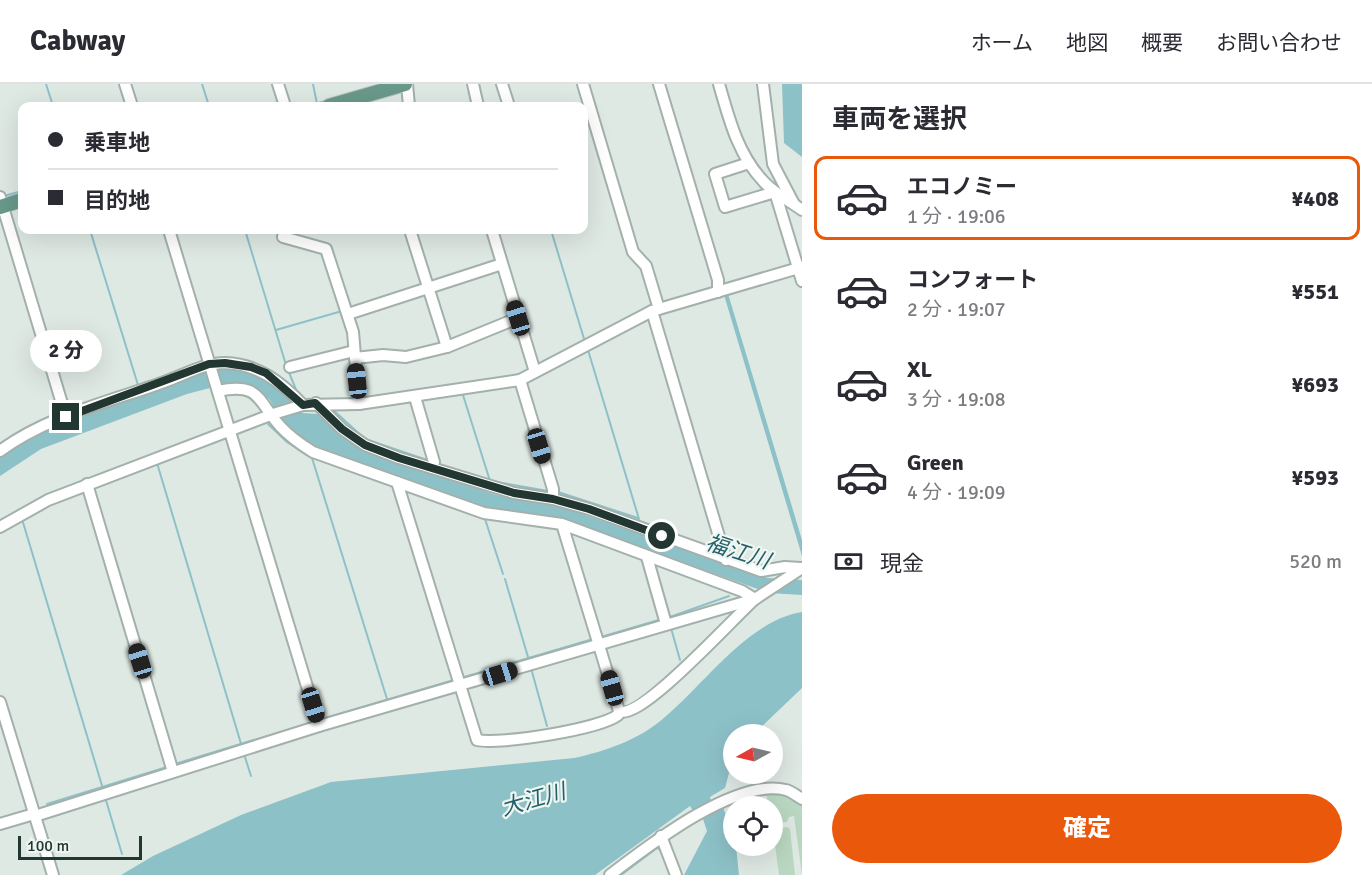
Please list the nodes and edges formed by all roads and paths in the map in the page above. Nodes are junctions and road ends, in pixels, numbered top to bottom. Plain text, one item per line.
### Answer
1 (125, 84) edge
2 (278, 84) edge
3 (406, 84) edge
4 (473, 84) edge
5 (502, 84) edge
6 (583, 84) edge
7 (658, 84) edge
8 (719, 84) edge
9 (763, 84) edge
10 (131, 102) edge
11 (284, 102) edge
12 (343, 102) edge
13 (408, 102) edge
14 (477, 102) edge
15 (508, 102) edge
16 (749, 163) junction
17 (775, 192) junction
18 (18, 201) edge
19 (1, 203) edge
20 (798, 207) edge
21 (170, 234) edge
22 (284, 234) edge
23 (411, 234) edge
24 (493, 234) edge
25 (502, 264) junction
26 (800, 268) edge
27 (802, 281) edge
28 (427, 287) junction
29 (722, 291) junction
30 (656, 310) junction
31 (348, 314) junction
32 (518, 318) junction
33 (447, 347) junction
34 (355, 354) junction
35 (209, 365) junction
36 (290, 367) dead end
37 (535, 372) junction
38 (520, 380) junction
39 (217, 390) junction
40 (415, 397) junction
41 (315, 403) junction
42 (359, 404) junction
43 (302, 405) junction
44 (272, 414) junction
45 (66, 417) junction
46 (229, 429) junction
47 (0, 451) edge
48 (432, 468) junction
49 (398, 482) junction
50 (87, 484) junction
51 (553, 499) junction
52 (562, 524) junction
53 (0, 527) edge
54 (647, 557) junction
55 (726, 560) junction
56 (802, 568) edge
57 (758, 597) junction
58 (665, 620) junction
59 (599, 643) junction
60 (460, 686) junction
61 (0, 702) edge
62 (619, 711) junction
63 (320, 726) junction
64 (173, 772) junction
65 (802, 799) edge
66 (34, 815) junction
67 (0, 824) edge
68 (662, 836) junction
69 (53, 875) edge
70 (610, 875) edge
71 (676, 875) edge

1 - 10 street
2 - 11 street
3 - 12 main road
3 - 13 street
4 - 14 street
5 - 15 street
6 - 30 street
7 - 29 street
8 - 16 street
9 - 20 street
16 - 17 street
16 - 17 street
17 - 20 street
17 - 26 street
18 - 19 main road
19 - 45 street
21 - 35 street
22 - 31 street
23 - 28 street
24 - 25 street
25 - 28 street
25 - 32 street
26 - 27 street
26 - 29 street
28 - 31 street
28 - 33 street
29 - 30 street
30 - 37 street
30 - 55 street
31 - 34 street
32 - 33 street
32 - 37 street
33 - 34 street
34 - 36 street
34 - 42 street
35 - 39 street
35 - 43 street
35 - 45 street
37 - 38 street
38 - 40 street
38 - 51 street
39 - 44 street
39 - 46 street
40 - 42 street
40 - 48 street
41 - 42 street
41 - 43 street
41 - 48 street
43 - 44 street
44 - 46 street
44 - 49 street
45 - 47 street
46 - 50 street
46 - 63 street
48 - 51 street
49 - 52 street
49 - 60 street
50 - 53 street
50 - 64 street
51 - 55 street
52 - 54 street
52 - 59 street
54 - 57 street
54 - 58 street
55 - 56 street
56 - 57 street
57 - 58 street
57 - 62 street
58 - 59 street
59 - 60 street
59 - 62 street
60 - 62 street
60 - 63 street
61 - 66 street
63 - 64 street
64 - 66 street
65 - 68 street
66 - 67 street
66 - 69 street
68 - 70 street
68 - 71 street

